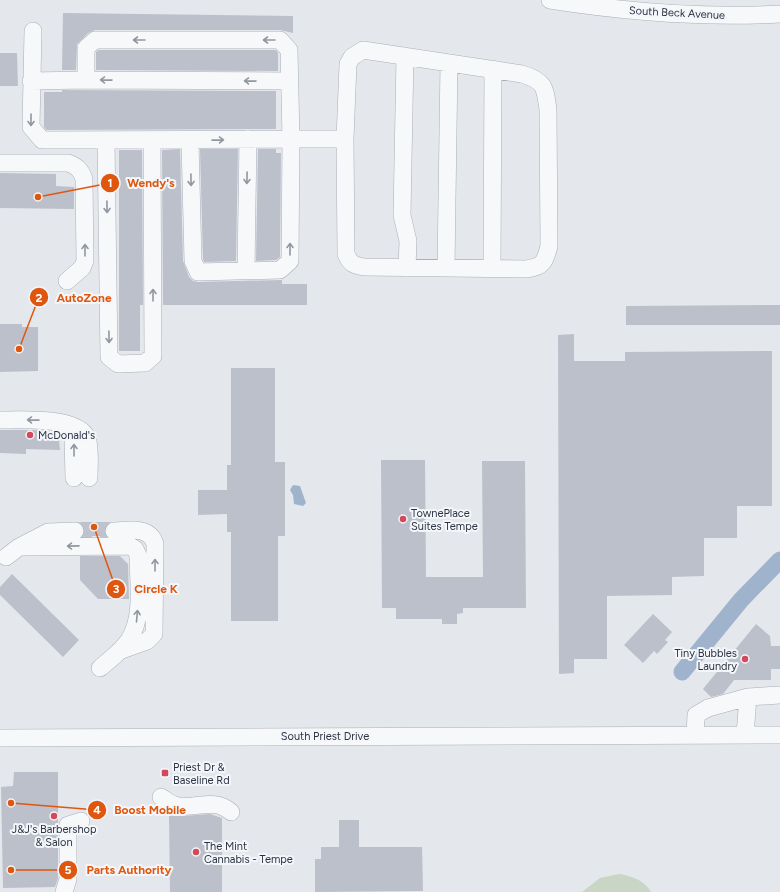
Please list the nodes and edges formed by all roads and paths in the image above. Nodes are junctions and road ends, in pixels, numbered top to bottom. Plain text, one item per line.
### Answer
1 (550, 0) edge
2 (780, 14) edge
3 (32, 31) dead end
4 (405, 56) junction
5 (449, 63) junction
6 (493, 69) junction
7 (86, 80) junction
8 (31, 81) junction
9 (289, 81) junction
10 (291, 139) junction
11 (345, 139) junction
12 (106, 140) junction
13 (248, 140) junction
14 (152, 141) junction
15 (190, 141) junction
16 (0, 163) edge
17 (407, 268) junction
18 (446, 268) junction
19 (492, 268) junction
20 (246, 270) junction
21 (67, 281) dead end
22 (0, 420) edge
23 (81, 478) dead end
24 (75, 531) tunnel mouth
25 (114, 531) tunnel mouth
26 (119, 651) junction
27 (100, 668) dead end
28 (780, 694) edge
29 (748, 697) junction
30 (745, 735) junction
31 (780, 735) edge
32 (695, 736) junction
33 (0, 738) edge
34 (161, 797) dead end
35 (231, 812) dead end
36 (81, 821) dead end
37 (64, 892) edge

1 - 2 street, South Beck Avenue
3 - 8 street
4 - 5 street
4 - 11 street
4 - 17 street
5 - 6 street
5 - 18 street
6 - 19 street
6 - 19 street
7 - 8 street
9 -> 7 street
9 -> 7 street
8 -> 12 street
9 - 10 street
10 - 11 street
10 - 13 street
20 -> 10 street
11 - 17 street
12 - 14 street
12 -> 14 street
15 -> 13 street
13 -> 20 street
14 - 15 street
15 -> 20 street
21 -> 16 street
17 - 18 street
18 - 19 street
23 -> 22 street
26 -> 24 street
26 -> 25 street
26 - 27 street
28 - 29 street
29 - 30 street
29 - 32 street
30 - 31 street, South Priest Drive
30 - 32 street, South Priest Drive
32 - 33 street, South Priest Drive
34 - 35 street
36 - 37 street

